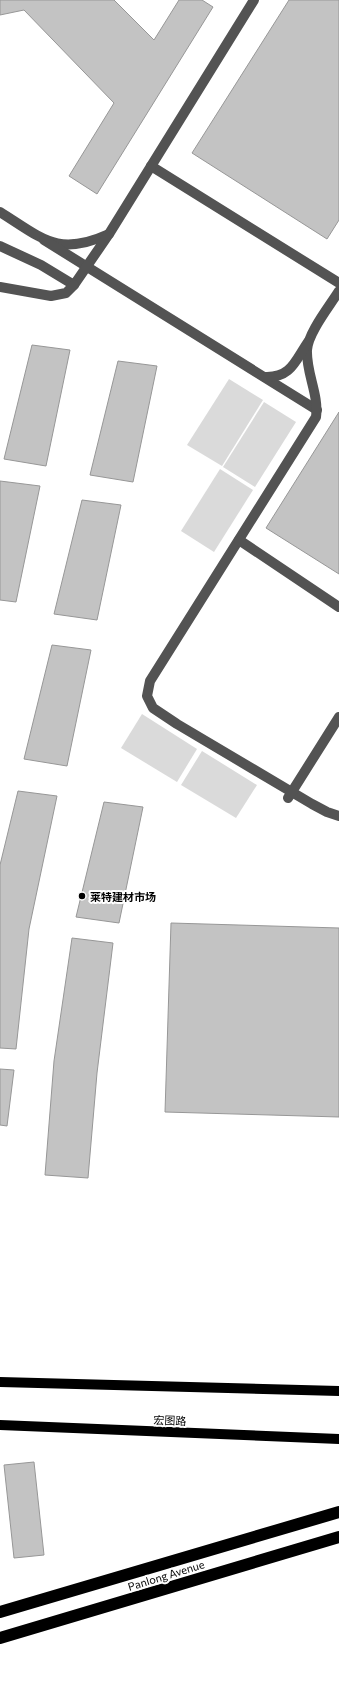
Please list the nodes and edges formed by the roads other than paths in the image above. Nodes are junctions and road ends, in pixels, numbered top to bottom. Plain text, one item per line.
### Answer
1 (254, 0) edge
2 (151, 166) junction
3 (0, 212) edge
4 (109, 234) junction
5 (44, 240) junction
6 (0, 246) edge
7 (87, 266) junction
8 (339, 283) edge
9 (74, 285) junction
10 (0, 287) edge
11 (339, 291) edge
12 (311, 337) junction
13 (264, 377) junction
14 (317, 410) junction
15 (238, 540) junction
16 (339, 608) edge
17 (339, 717) edge
18 (290, 795) junction
19 (339, 816) edge
20 (0, 1382) edge
21 (339, 1392) edge
22 (0, 1425) edge
23 (339, 1439) edge
24 (339, 1512) edge
25 (339, 1538) edge
26 (0, 1612) edge
27 (0, 1638) edge

1 - 2 lane
2 - 4 lane
2 - 8 lane
3 - 5 lane
4 - 5 lane
4 - 7 lane
5 - 7 lane
6 - 9 lane
7 - 9 lane
7 - 13 lane
9 - 10 lane
11 - 12 lane
12 - 13 lane
12 - 14 lane
13 - 14 lane
14 - 15 lane
15 - 16 lane
15 - 18 lane
17 - 18 lane
18 - 19 lane
20 - 21 main road
22 - 23 main road, 宏图路
24 - 26 highway
25 - 27 highway, Panlong Avenue

